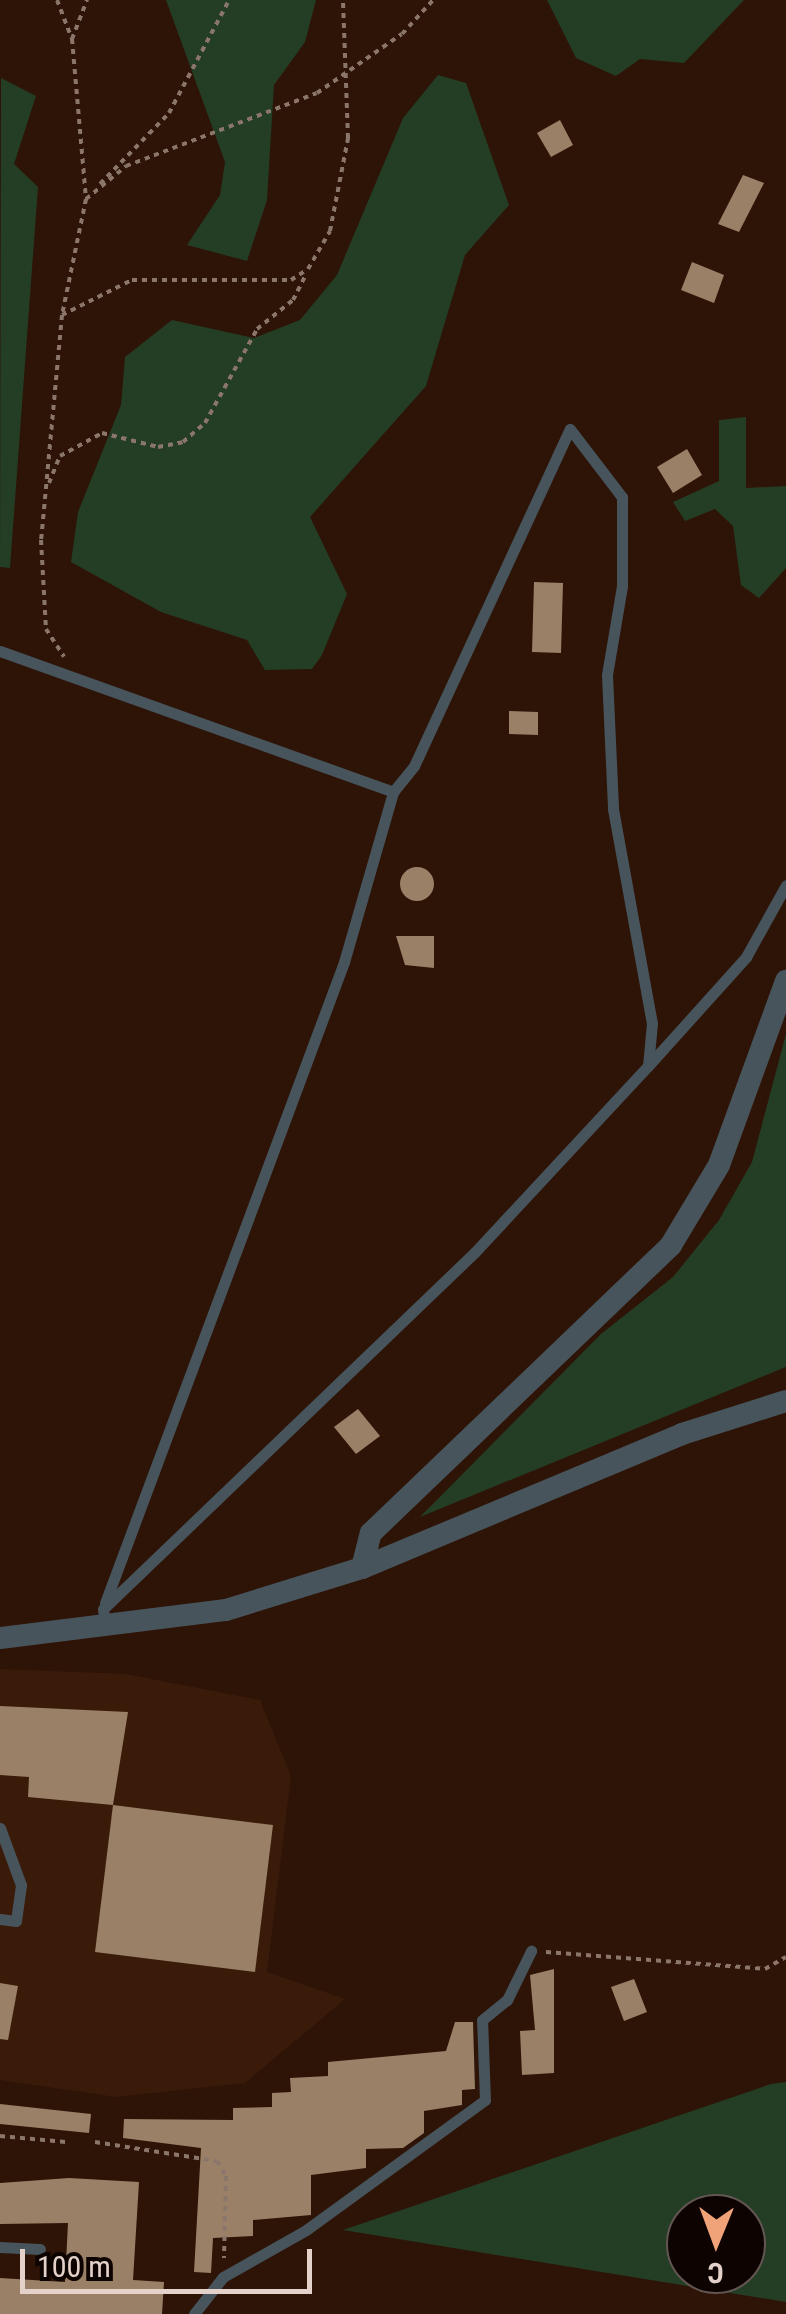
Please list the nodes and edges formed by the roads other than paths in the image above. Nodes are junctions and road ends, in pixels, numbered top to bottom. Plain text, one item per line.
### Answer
1 (0, 651) edge
2 (393, 792) junction
3 (786, 885) edge
4 (786, 981) edge
5 (648, 1066) junction
6 (786, 1401) edge
7 (362, 1568) junction
8 (104, 1618) junction
9 (0, 1638) edge
10 (0, 1828) edge
11 (0, 1919) edge
12 (532, 1951) road end
13 (0, 2247) edge
14 (40, 2249) dead end
15 (194, 2314) edge

1 - 2 lane
2 - 5 lane
2 - 8 lane
3 - 5 lane
4 - 7 street
5 - 8 lane
6 - 7 street
7 - 8 street
8 - 9 street
10 - 11 lane
12 - 15 lane
13 - 14 lane

